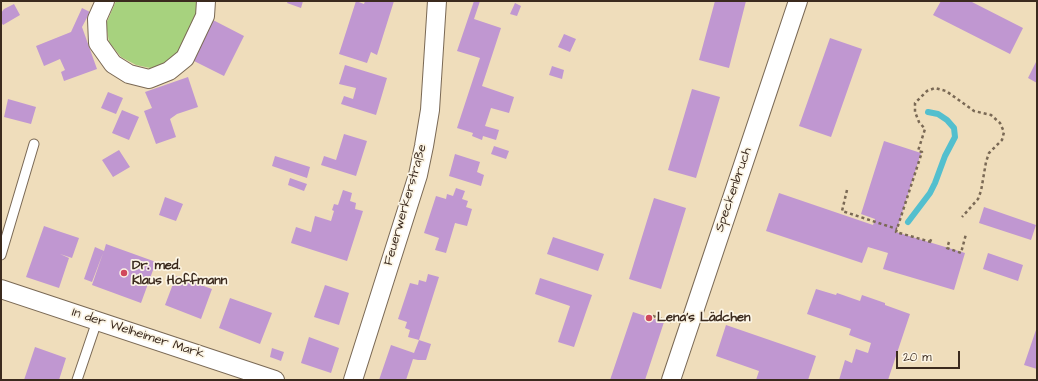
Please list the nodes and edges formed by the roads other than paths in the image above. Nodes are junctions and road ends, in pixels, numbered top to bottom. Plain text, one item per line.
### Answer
1 (105, 1) edge
2 (206, 1) edge
3 (437, 1) edge
4 (798, 1) edge
5 (34, 144) dead end
6 (1, 255) edge
7 (1, 289) edge
8 (96, 321) junction
9 (77, 380) edge
10 (275, 380) edge
11 (352, 380) edge
12 (671, 380) edge

1 - 2 street
3 - 11 street, Feuerwerkerstraße
4 - 12 street, Speckenbruch
5 - 6 lane
7 - 8 street, In der Welheimer Mark
8 - 9 lane
8 - 10 street, In der Welheimer Mark

